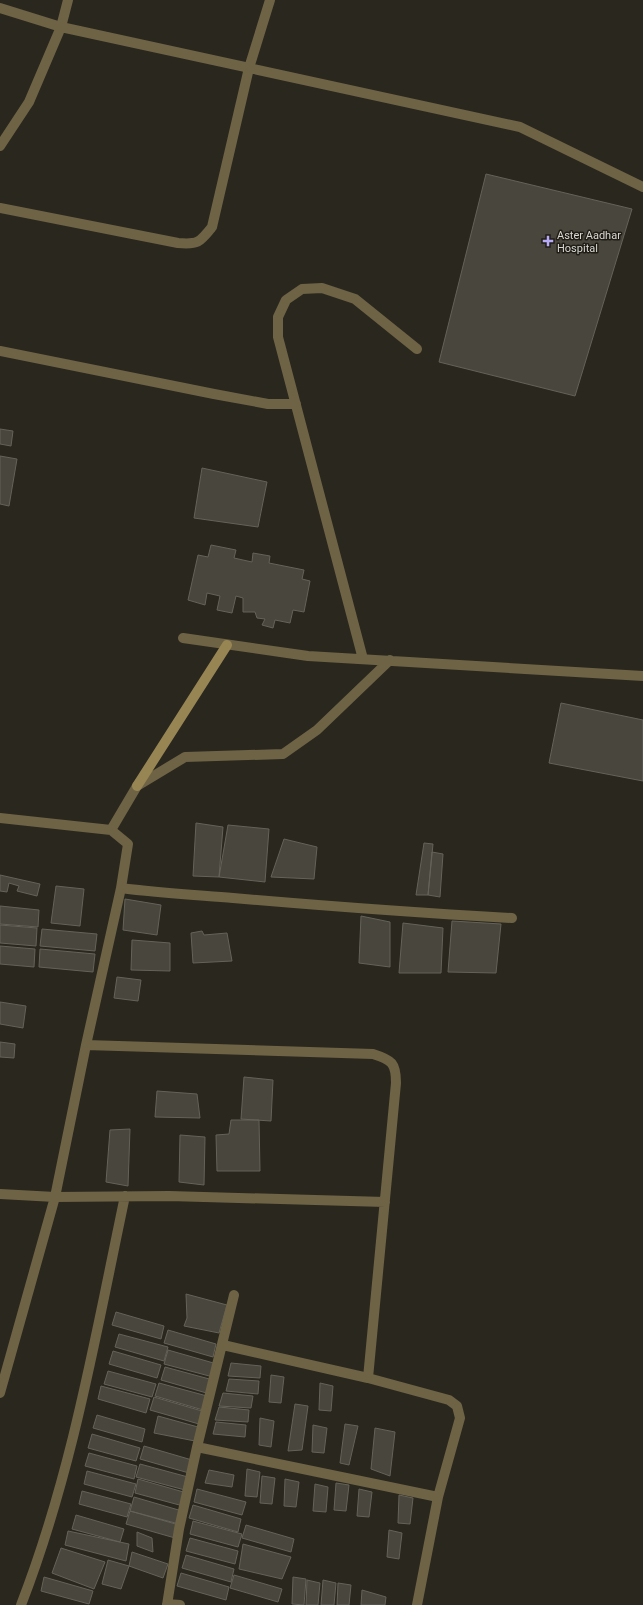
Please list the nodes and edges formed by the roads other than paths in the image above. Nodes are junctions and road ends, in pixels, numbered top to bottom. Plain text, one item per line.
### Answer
1 (68, 0) edge
2 (270, 0) edge
3 (0, 8) edge
4 (61, 27) junction
5 (249, 68) junction
6 (0, 146) edge
7 (643, 187) edge
8 (0, 208) edge
9 (417, 349) dead end
10 (0, 351) edge
11 (296, 404) junction
12 (183, 638) dead end
13 (227, 645) junction
14 (363, 659) junction
15 (390, 660) junction
16 (643, 676) edge
17 (137, 786) junction
18 (0, 818) edge
19 (111, 830) junction
20 (121, 888) junction
21 (512, 918) dead end
22 (86, 1045) junction
23 (0, 1194) edge
24 (125, 1196) junction
25 (55, 1197) junction
26 (385, 1202) junction
27 (234, 1294) dead end
28 (223, 1345) junction
29 (368, 1378) junction
30 (0, 1393) edge
31 (197, 1447) junction
32 (438, 1497) junction
33 (167, 1604) edge
34 (21, 1605) edge
35 (180, 1605) edge
36 (417, 1605) edge

1 - 4 street
2 - 5 street
3 - 4 street
4 - 5 street
4 - 6 street
5 - 7 street
5 - 8 street
9 - 11 street
10 - 11 street
11 - 14 street
12 - 13 street
13 - 14 street
13 - 17 main road
14 - 15 street
15 - 16 street
15 - 17 street
17 - 19 street
18 - 19 street
19 - 20 street
20 - 21 street
20 - 22 street
22 - 25 street
22 - 26 street
23 - 25 street
24 - 25 street
24 - 26 street
24 - 34 street
25 - 30 street
26 - 29 street
27 - 28 street
28 - 29 street
28 - 31 street
29 - 32 street
31 - 32 street
31 - 33 street
32 - 36 street
33 - 35 street

